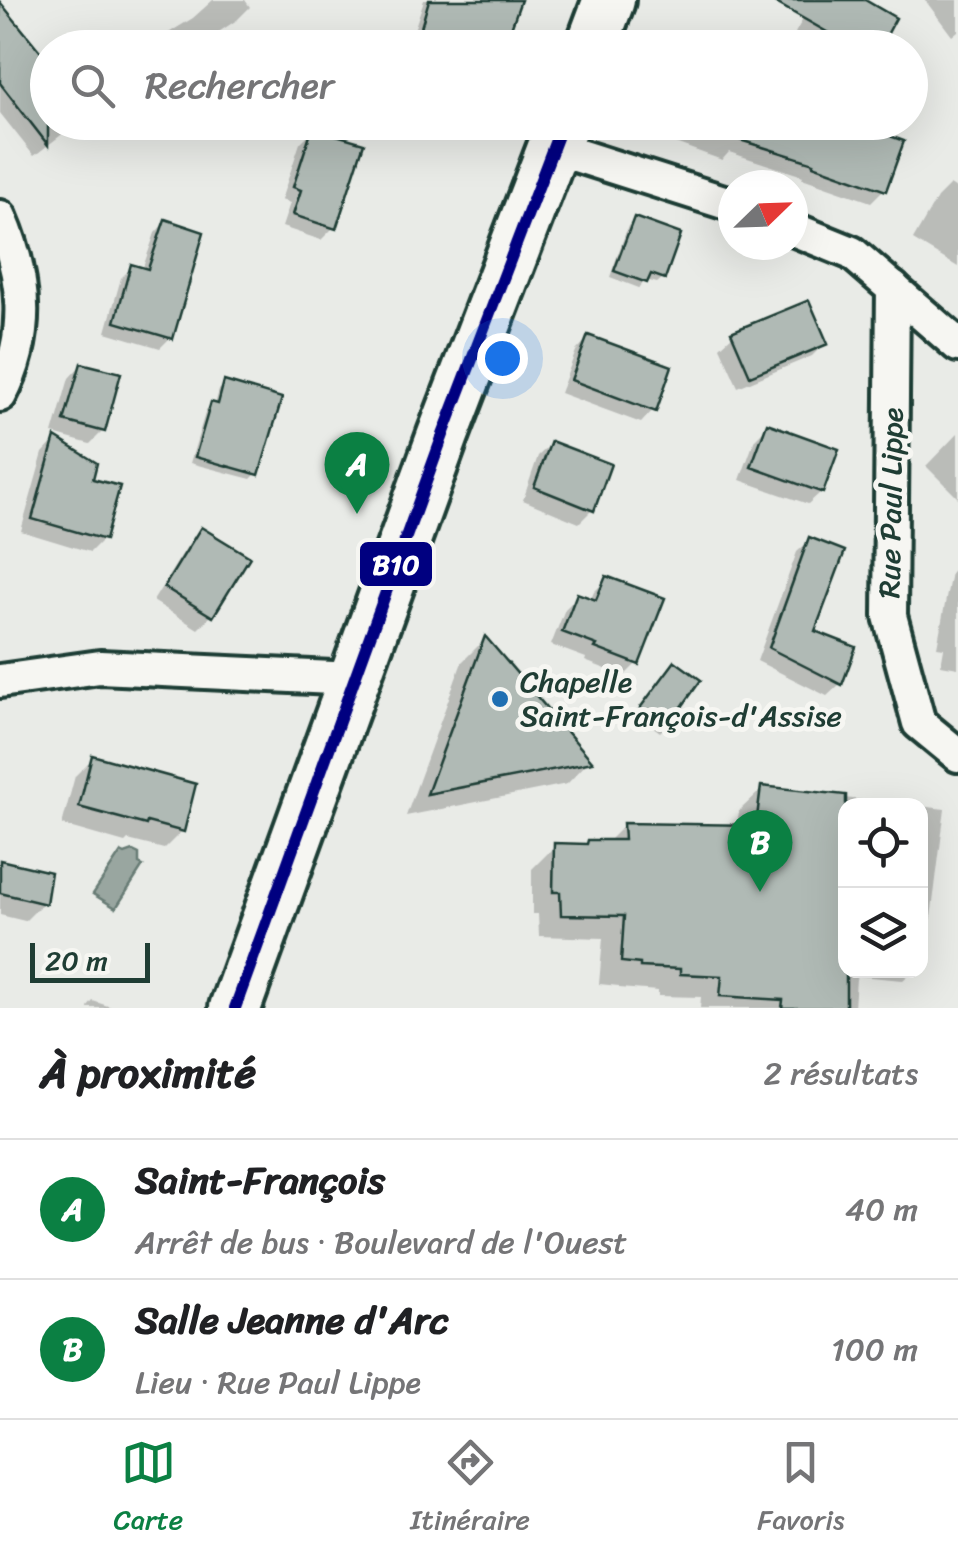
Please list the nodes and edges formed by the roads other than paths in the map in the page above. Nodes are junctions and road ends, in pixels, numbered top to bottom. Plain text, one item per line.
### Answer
1 (609, 0) edge
2 (598, 30) edge
3 (556, 140) edge
4 (570, 140) edge
5 (718, 199) edge
6 (0, 217) edge
7 (808, 235) edge
8 (893, 288) junction
9 (958, 345) edge
10 (0, 395) edge
11 (354, 680) junction
12 (0, 681) edge
13 (958, 756) edge
14 (235, 1008) edge

1 - 2 main road
3 - 11 main road
4 - 5 street
6 - 10 street
7 - 8 street
8 - 9 street
8 - 13 street, Rue Paul Lippe
11 - 12 street
11 - 14 main road

